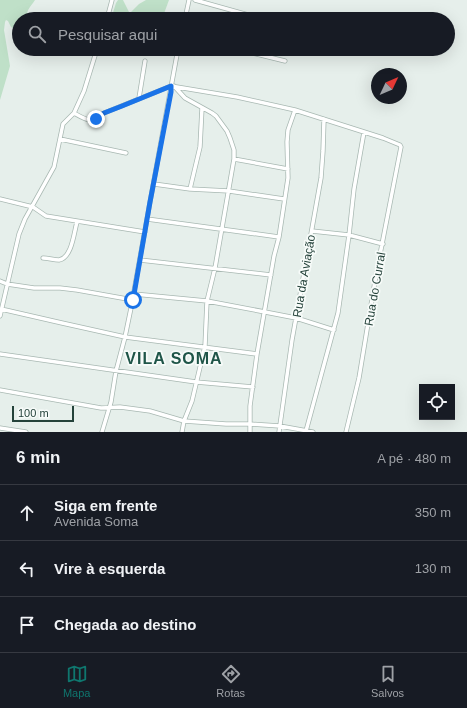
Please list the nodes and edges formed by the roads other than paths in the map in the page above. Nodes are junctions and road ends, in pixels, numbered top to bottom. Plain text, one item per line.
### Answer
1 (112, 0) edge
2 (189, 0) edge
3 (195, 0) edge
4 (109, 12) edge
5 (186, 12) edge
6 (239, 12) edge
7 (96, 56) edge
8 (177, 56) edge
9 (265, 56) edge
10 (145, 61) dead end
11 (285, 61) dead end
12 (173, 86) junction
13 (140, 98) junction
14 (202, 108) junction
15 (295, 110) junction
16 (74, 113) junction
17 (324, 119) junction
18 (364, 132) junction
19 (60, 139) junction
20 (126, 152) dead end
21 (234, 159) junction
22 (288, 168) junction
23 (154, 184) junction
24 (190, 189) junction
25 (229, 191) junction
26 (0, 199) edge
27 (284, 199) junction
28 (33, 207) junction
29 (147, 219) junction
30 (77, 222) junction
31 (222, 230) junction
32 (312, 231) junction
33 (145, 232) junction
34 (349, 235) junction
35 (279, 237) junction
36 (383, 244) junction
37 (43, 258) dead end
38 (140, 260) junction
39 (215, 268) junction
40 (271, 275) junction
41 (0, 281) edge
42 (7, 284) junction
43 (134, 294) junction
44 (133, 300) junction
45 (207, 301) junction
46 (1, 309) junction
47 (265, 312) junction
48 (0, 316) edge
49 (296, 318) junction
50 (334, 330) junction
51 (126, 337) junction
52 (205, 346) junction
53 (0, 354) edge
54 (257, 354) junction
55 (116, 370) junction
56 (196, 382) junction
57 (253, 387) junction
58 (0, 390) edge
59 (109, 407) junction
60 (184, 421) junction
61 (250, 424) junction
62 (280, 426) junction
63 (0, 428) edge
64 (306, 430) junction
65 (26, 432) edge
66 (102, 432) edge
67 (182, 432) edge
68 (250, 432) edge
69 (279, 432) edge
70 (314, 432) edge
71 (346, 432) edge

1 - 4 street
2 - 5 street
3 - 6 street
7 - 16 street
8 - 12 street
9 - 11 street
10 - 13 street
12 - 13 street
12 - 14 street
12 - 15 street
12 - 23 street
13 - 16 street
14 - 21 street
14 - 24 street
15 - 17 street
15 - 22 street
16 - 19 street
17 - 18 street
17 - 32 street, Rua da Aviação
18 - 34 street
18 - 36 street, Rua do Curral
19 - 20 street
19 - 28 street
21 - 22 street
21 - 25 street
22 - 27 street
23 - 24 street
23 - 29 street
24 - 25 street
25 - 27 street
25 - 31 street
26 - 28 street
27 - 35 street
28 - 30 street
28 - 42 street
29 - 31 street
29 - 33 street
30 - 33 street
30 - 37 street
31 - 35 street
31 - 39 street
32 - 34 street
32 - 49 street, Rua da Aviação
33 - 38 street
34 - 36 street
34 - 50 street
35 - 40 street
36 - 71 street, Rua do Curral
38 - 39 street
38 - 43 street
39 - 40 street
39 - 45 street
40 - 47 street
41 - 42 street
42 - 44 street
42 - 46 street
43 - 44 street
43 - 45 street
44 - 51 street
45 - 47 street
45 - 52 street
46 - 48 street
46 - 51 street
47 - 49 street
47 - 54 street
49 - 50 street
49 - 62 street, Rua da Aviação
50 - 64 street
51 - 52 street
51 - 55 street
52 - 54 street
52 - 56 street
53 - 55 street
54 - 57 street
55 - 56 street
55 - 59 street
56 - 57 street
56 - 60 street
57 - 61 street
58 - 59 street
59 - 60 street
59 - 66 street
60 - 61 street
60 - 67 street
61 - 62 street
61 - 68 street
62 - 64 street
62 - 69 street, Rua da Aviação
63 - 65 street
64 - 70 street

